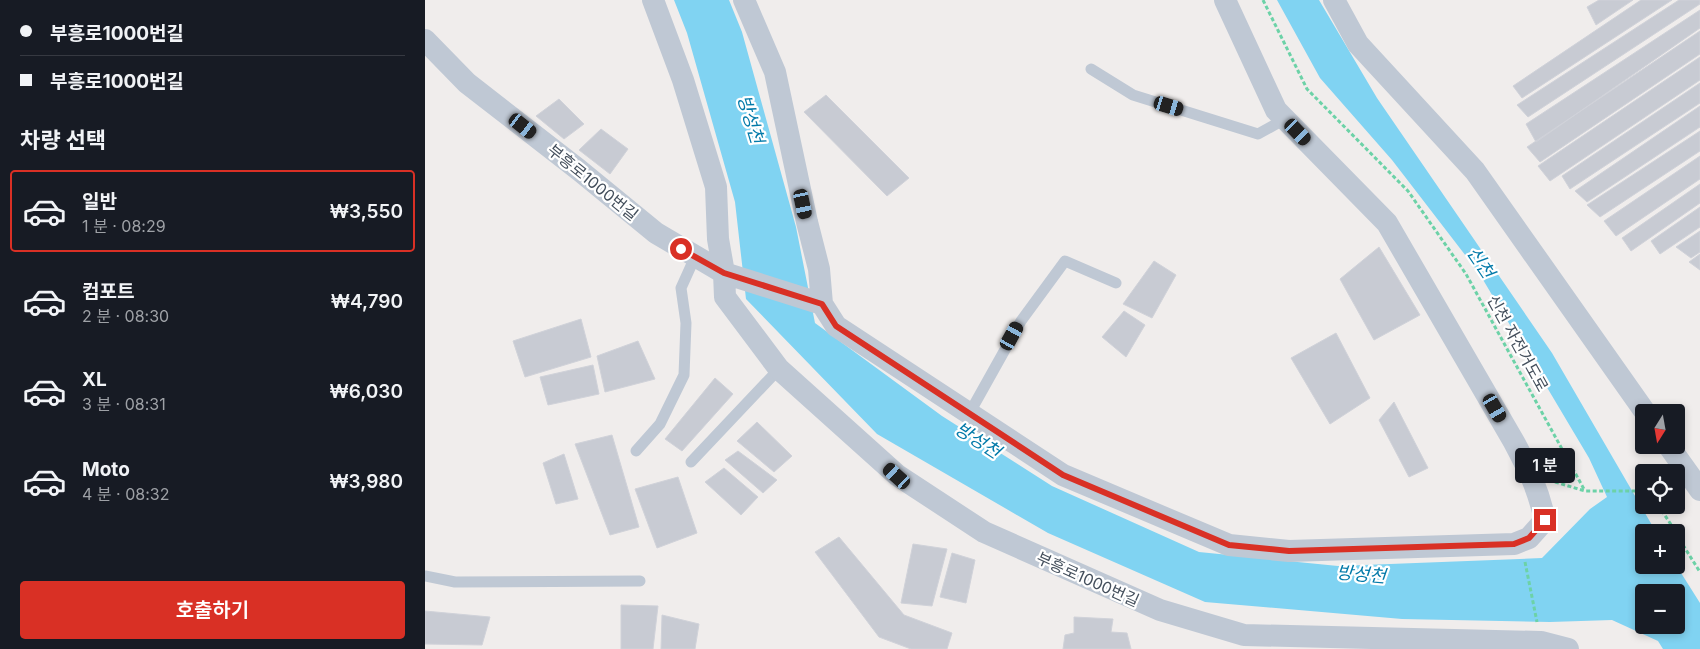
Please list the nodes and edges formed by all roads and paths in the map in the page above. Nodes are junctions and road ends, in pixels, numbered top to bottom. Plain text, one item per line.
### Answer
1 (653, 0) edge
2 (743, 0) edge
3 (1225, 0) edge
4 (1263, 0) edge
5 (1334, 0) edge
6 (425, 40) edge
7 (1091, 70) dead end
8 (1285, 119) junction
9 (695, 257) junction
10 (724, 273) junction
11 (1116, 283) dead end
12 (822, 304) junction
13 (779, 370) junction
14 (1639, 404) edge
15 (969, 414) junction
16 (636, 450) dead end
17 (1674, 454) edge
18 (691, 462) dead end
19 (1532, 476) junction
20 (1585, 490) junction
21 (1700, 490) edge
22 (1635, 491) edge
23 (1521, 541) junction
24 (1685, 548) edge
25 (1700, 572) edge
26 (425, 576) edge
27 (640, 581) dead end
28 (1541, 642) junction
29 (1568, 649) edge

1 - 10 street, 부흥로1000번길
2 - 12 street
3 - 8 street
4 - 20 path, 신천 자전거도로
5 - 14 street
6 - 9 street, 부흥로1000번길
7 - 8 lane
8 - 19 street
9 - 10 street, 부흥로1000번길
9 - 16 lane
10 - 12 street, 부흥로1000번길
10 - 13 street, 부흥로1000번길
11 - 15 lane
12 - 15 street
13 - 18 lane
13 - 28 street, 부흥로1000번길
15 - 23 street
17 - 21 street
19 - 20 path
19 - 23 street
20 - 22 path
23 - 28 path
24 - 25 path
26 - 27 lane
28 - 29 street, 부흥로1000번길

